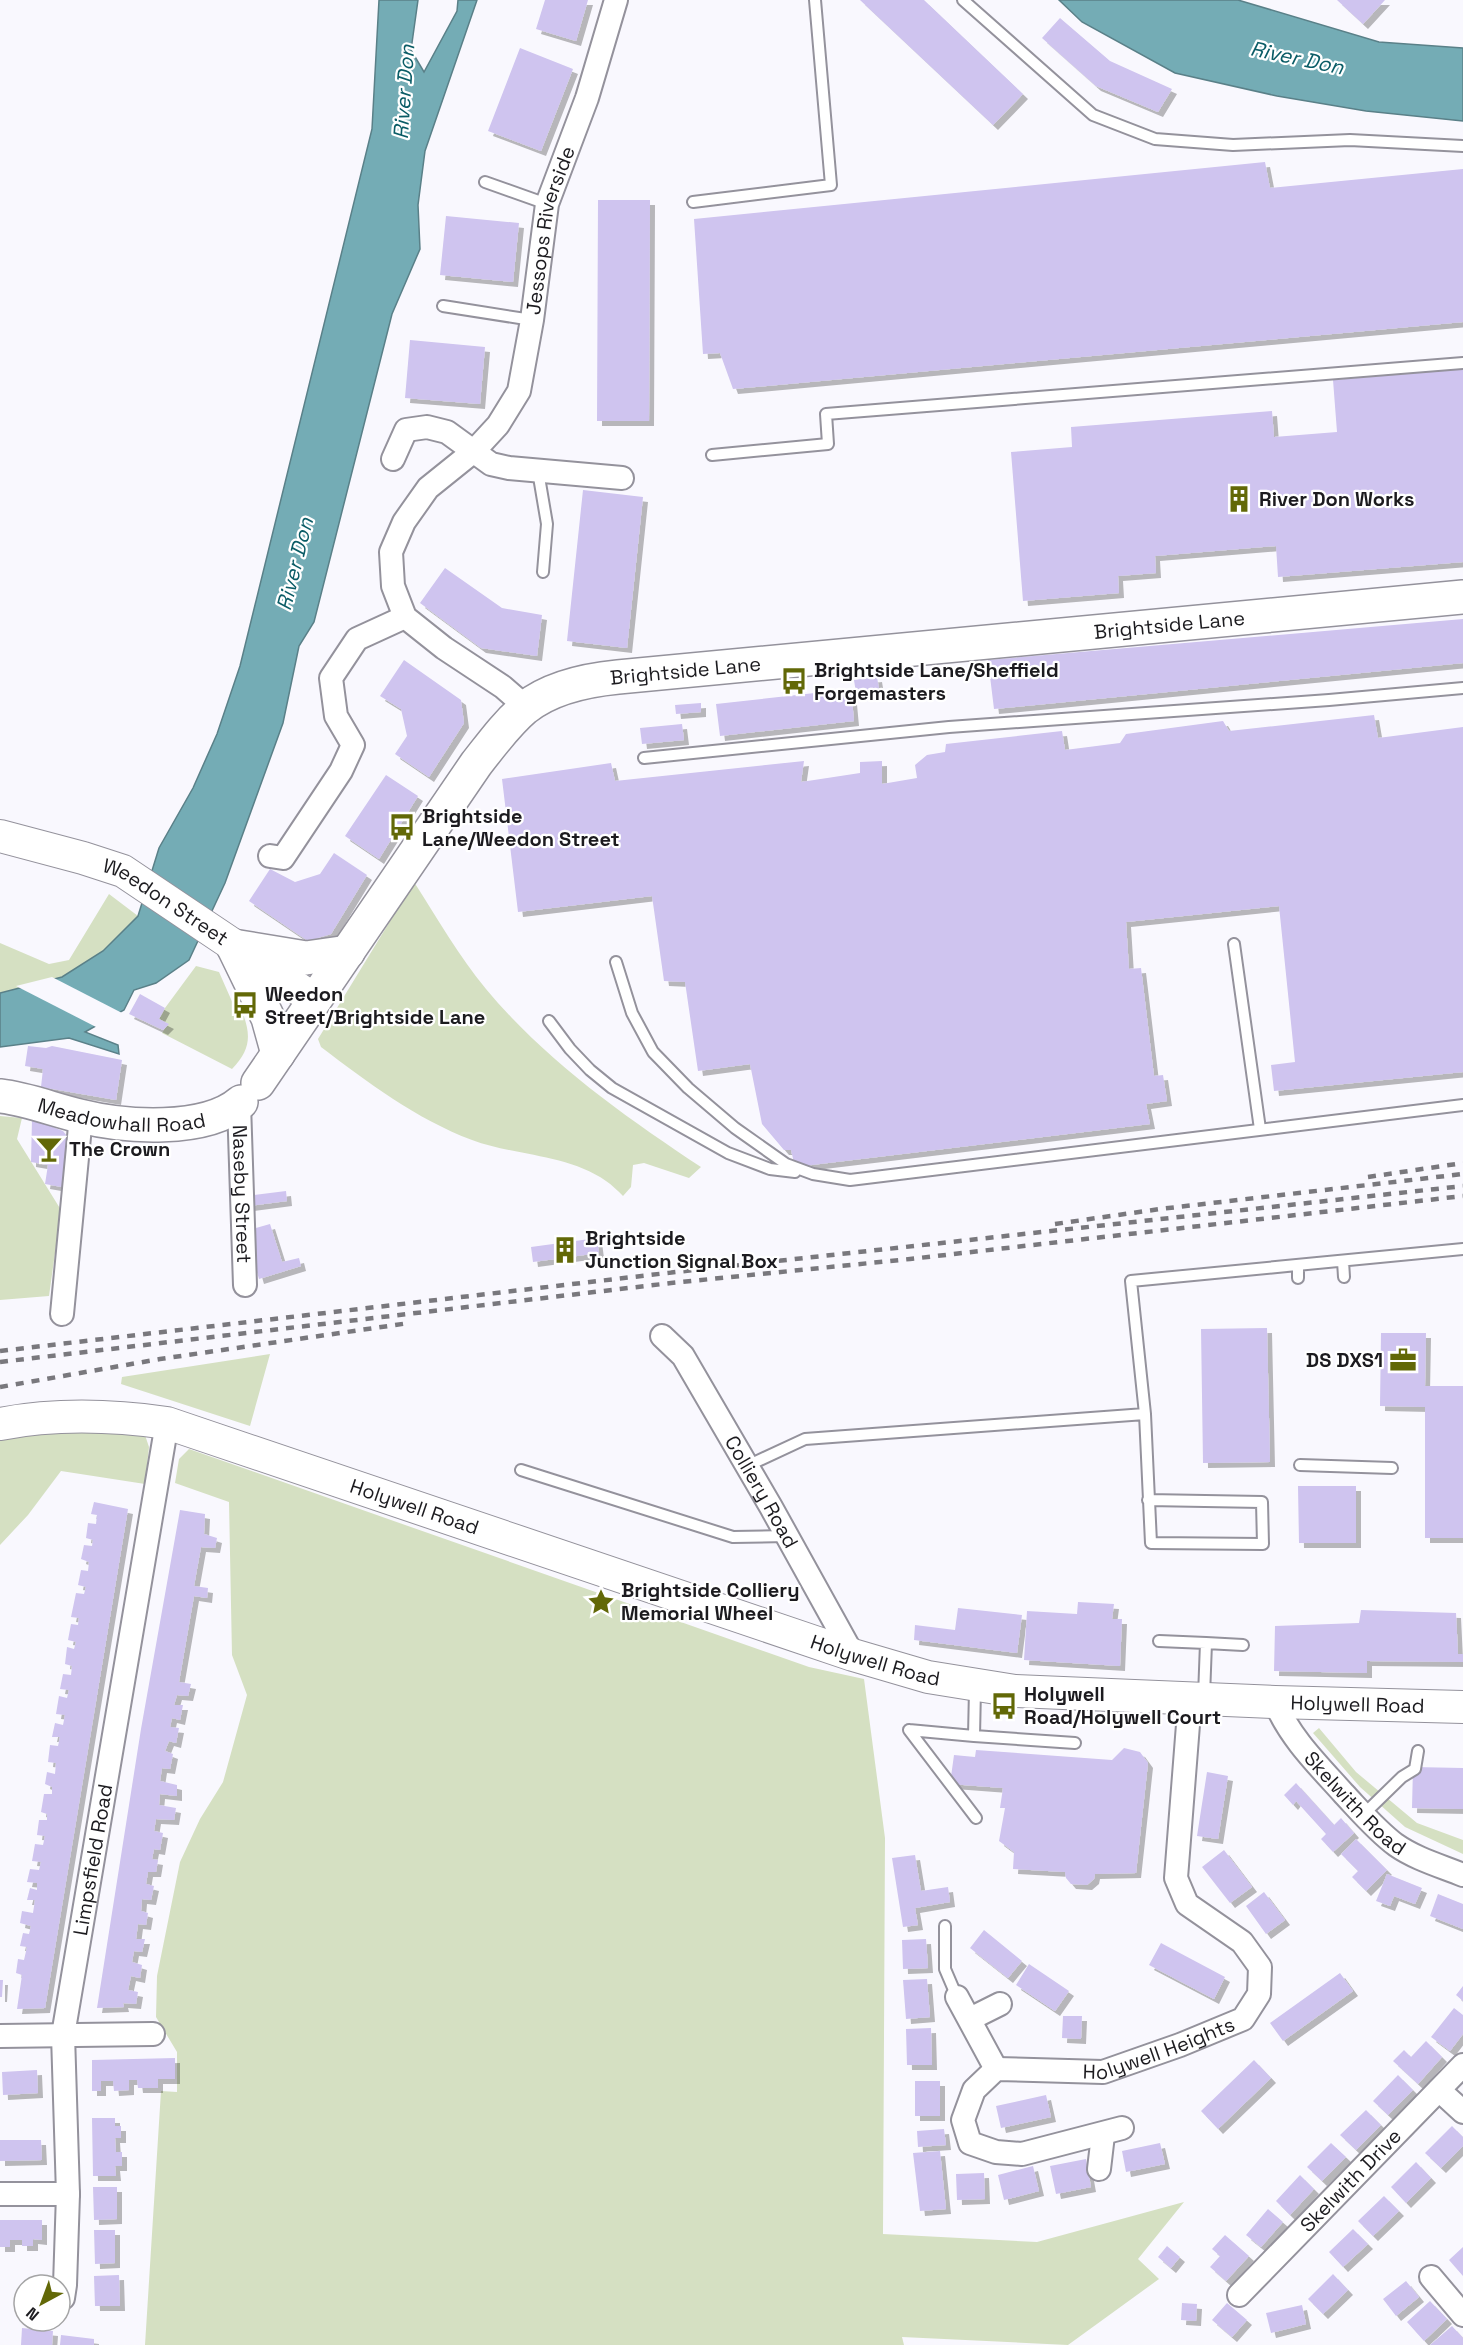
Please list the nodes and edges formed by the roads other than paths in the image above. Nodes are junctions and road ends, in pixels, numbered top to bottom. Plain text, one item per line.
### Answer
1 (616, 0) edge
2 (815, 0) edge
3 (963, 0) edge
4 (1463, 146) edge
5 (485, 182) dead end
6 (693, 202) dead end
7 (547, 204) junction
8 (443, 306) dead end
9 (532, 320) junction
10 (1463, 363) edge
11 (474, 451) junction
12 (712, 455) dead end
13 (393, 459) dead end
14 (538, 471) junction
15 (622, 478) dead end
16 (543, 572) dead end
17 (1463, 597) edge
18 (405, 617) junction
19 (1463, 688) edge
20 (526, 707) junction
21 (644, 758) dead end
22 (0, 836) edge
23 (270, 856) dead end
24 (225, 940) junction
25 (1234, 944) dead end
26 (348, 952) junction
27 (616, 962) dead end
28 (315, 1000) junction
29 (549, 1021) dead end
30 (278, 1054) junction
31 (0, 1096) edge
32 (246, 1096) junction
33 (1463, 1105) edge
34 (81, 1116) junction
35 (1260, 1129) junction
36 (813, 1174) junction
37 (1463, 1249) edge
38 (1343, 1261) junction
39 (1298, 1266) junction
40 (1344, 1277) dead end
41 (1298, 1278) dead end
42 (245, 1286) dead end
43 (62, 1314) dead end
44 (662, 1336) dead end
45 (1145, 1414) junction
46 (167, 1423) junction
47 (0, 1424) edge
48 (1300, 1465) dead end
49 (747, 1466) junction
50 (1392, 1468) dead end
51 (521, 1470) dead end
52 (1148, 1500) junction
53 (787, 1536) junction
54 (1159, 1641) dead end
55 (1206, 1643) junction
56 (1243, 1645) dead end
57 (853, 1655) junction
58 (975, 1685) junction
59 (1197, 1699) junction
60 (1275, 1702) junction
61 (1463, 1707) edge
62 (974, 1736) junction
63 (1075, 1743) dead end
64 (1418, 1751) dead end
65 (1363, 1815) junction
66 (976, 1818) dead end
67 (1463, 1875) edge
68 (945, 1926) dead end
69 (957, 1997) joint
70 (1000, 2004) dead end
71 (970, 2019) junction
72 (153, 2034) dead end
73 (63, 2035) junction
74 (0, 2036) edge
75 (1463, 2065) edge
76 (996, 2069) junction
77 (1439, 2090) junction
78 (1463, 2112) edge
79 (1099, 2169) dead end
80 (0, 2194) edge
81 (68, 2194) junction
82 (65, 2273) edge
83 (1431, 2277) dead end
84 (1239, 2295) dead end
85 (1463, 2315) edge

1 - 7 street, Jessops Riverside
2 - 6 lane
3 - 4 lane
5 - 7 lane
7 - 9 street, Jessops Riverside
8 - 9 lane
9 - 11 street, Jessops Riverside
10 - 12 lane
11 - 13 street
11 - 14 street
11 - 18 street, Jessops Riverside
14 - 15 street
14 - 16 lane
17 - 20 main road, Brightside Lane
18 - 20 street
18 - 23 street
19 - 21 lane
20 - 26 main road, Brightside Lane
22 - 24 main road, Weedon Street
24 - 26 main road
24 - 28 main road, Weedon Street
24 - 30 main road
25 - 35 lane
26 - 28 main road, Brightside Lane
27 - 36 lane
28 - 30 main road
29 - 36 lane
30 - 32 main road
31 - 34 main road, Meadowhall Road
32 - 34 main road, Meadowhall Road
32 - 42 street, Naseby Street
33 - 35 lane
34 - 43 street
35 - 36 lane
37 - 38 lane
38 - 39 lane
38 - 40 lane
39 - 41 lane
39 - 45 lane
44 - 49 street, Colliery Road
45 - 49 lane
45 - 52 lane
46 - 47 main road, Holywell Road
46 - 57 main road, Holywell Road
46 - 73 street, Limpsfield Road
48 - 50 lane
49 - 53 street, Colliery Road
51 - 53 lane
52 - 52 lane
53 - 57 street, Colliery Road
54 - 55 lane
55 - 56 lane
55 - 59 lane
57 - 58 main road, Holywell Road
58 - 59 main road, Holywell Road
58 - 62 lane
59 - 60 main road, Holywell Road
59 - 76 street, Holywell Heights
60 - 61 main road, Holywell Road
60 - 65 street, Skelwith Road
62 - 63 lane
62 - 66 lane
64 - 65 lane
65 - 67 street, Skelwith Road
68 - 69 lane
69 - 71 street
70 - 71 street
71 - 76 street
72 - 73 street
73 - 74 street
73 - 81 street, Limpsfield Road
75 - 77 street, Skelwith Drive
76 - 79 street
77 - 78 street
77 - 84 street, Skelwith Drive
80 - 81 street
81 - 82 street, Limpsfield Road
83 - 85 street

